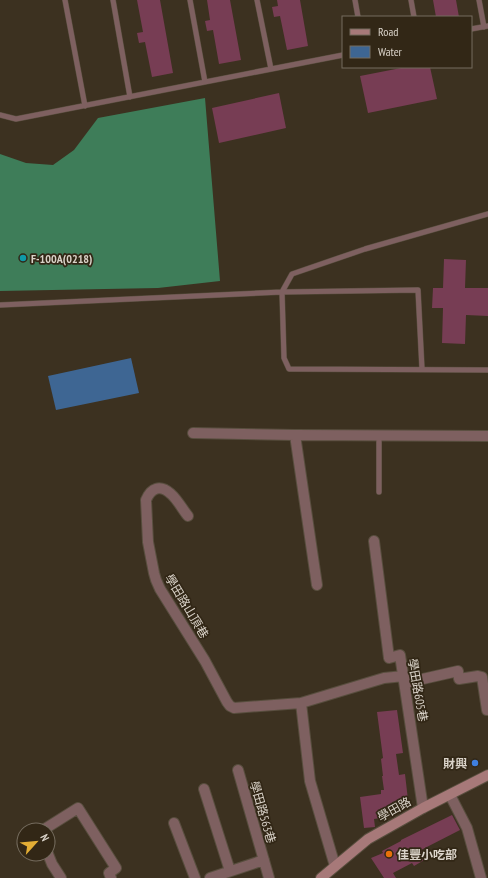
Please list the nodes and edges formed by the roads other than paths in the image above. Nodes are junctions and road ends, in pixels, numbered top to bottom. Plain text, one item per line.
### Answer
1 (65, 0) edge
2 (113, 0) edge
3 (190, 0) edge
4 (258, 0) edge
5 (355, 0) edge
6 (411, 0) edge
7 (479, 0) edge
8 (358, 16) edge
9 (414, 16) edge
10 (486, 26) edge
11 (472, 29) edge
12 (342, 55) edge
13 (271, 69) junction
14 (205, 82) junction
15 (130, 97) junction
16 (85, 106) junction
17 (0, 115) edge
18 (488, 214) edge
19 (282, 292) junction
20 (0, 305) edge
21 (422, 369) junction
22 (488, 370) edge
23 (194, 433) dead end
24 (295, 435) junction
25 (379, 436) junction
26 (488, 436) edge
27 (379, 492) dead end
28 (188, 516) dead end
29 (374, 541) dead end
30 (317, 585) dead end
31 (404, 680) junction
32 (301, 703) junction
33 (488, 710) edge
34 (238, 770) dead end
35 (488, 775) edge
36 (204, 789) dead end
37 (450, 795) junction
38 (423, 808) junction
39 (56, 822) edge
40 (174, 823) dead end
41 (264, 860) junction
42 (51, 862) edge
43 (335, 866) junction
44 (230, 871) junction
45 (61, 878) edge
46 (111, 878) edge
47 (195, 878) edge
48 (210, 878) edge
49 (269, 878) edge
50 (321, 878) edge
51 (481, 878) edge

1 - 16 lane
2 - 15 lane
3 - 14 lane
4 - 13 lane
5 - 8 lane
6 - 9 lane
7 - 10 lane
10 - 11 lane
12 - 13 lane
13 - 14 lane
14 - 15 lane
15 - 16 lane
16 - 17 lane
18 - 19 lane
19 - 20 lane
19 - 21 lane
19 - 21 lane
21 - 22 lane
23 - 24 street
24 - 25 street
24 - 30 street
25 - 26 street
25 - 27 lane
28 - 32 street, 學田路山頂巷
29 - 31 street, 學田路605巷
31 - 32 street, 學田路山頂巷
31 - 33 street, 學田路山頂巷
31 - 38 street, 學田路605巷
32 - 43 street
34 - 41 street, 學田路563巷
35 - 37 main road, 學田路
36 - 44 street
37 - 38 main road, 學田路
37 - 51 street
38 - 43 main road, 學田路
39 - 46 street
40 - 47 street
41 - 44 street, 學田路563巷
41 - 49 street, 學田路563巷
42 - 45 street
43 - 50 main road, 學田路
44 - 48 street, 學田路563巷

